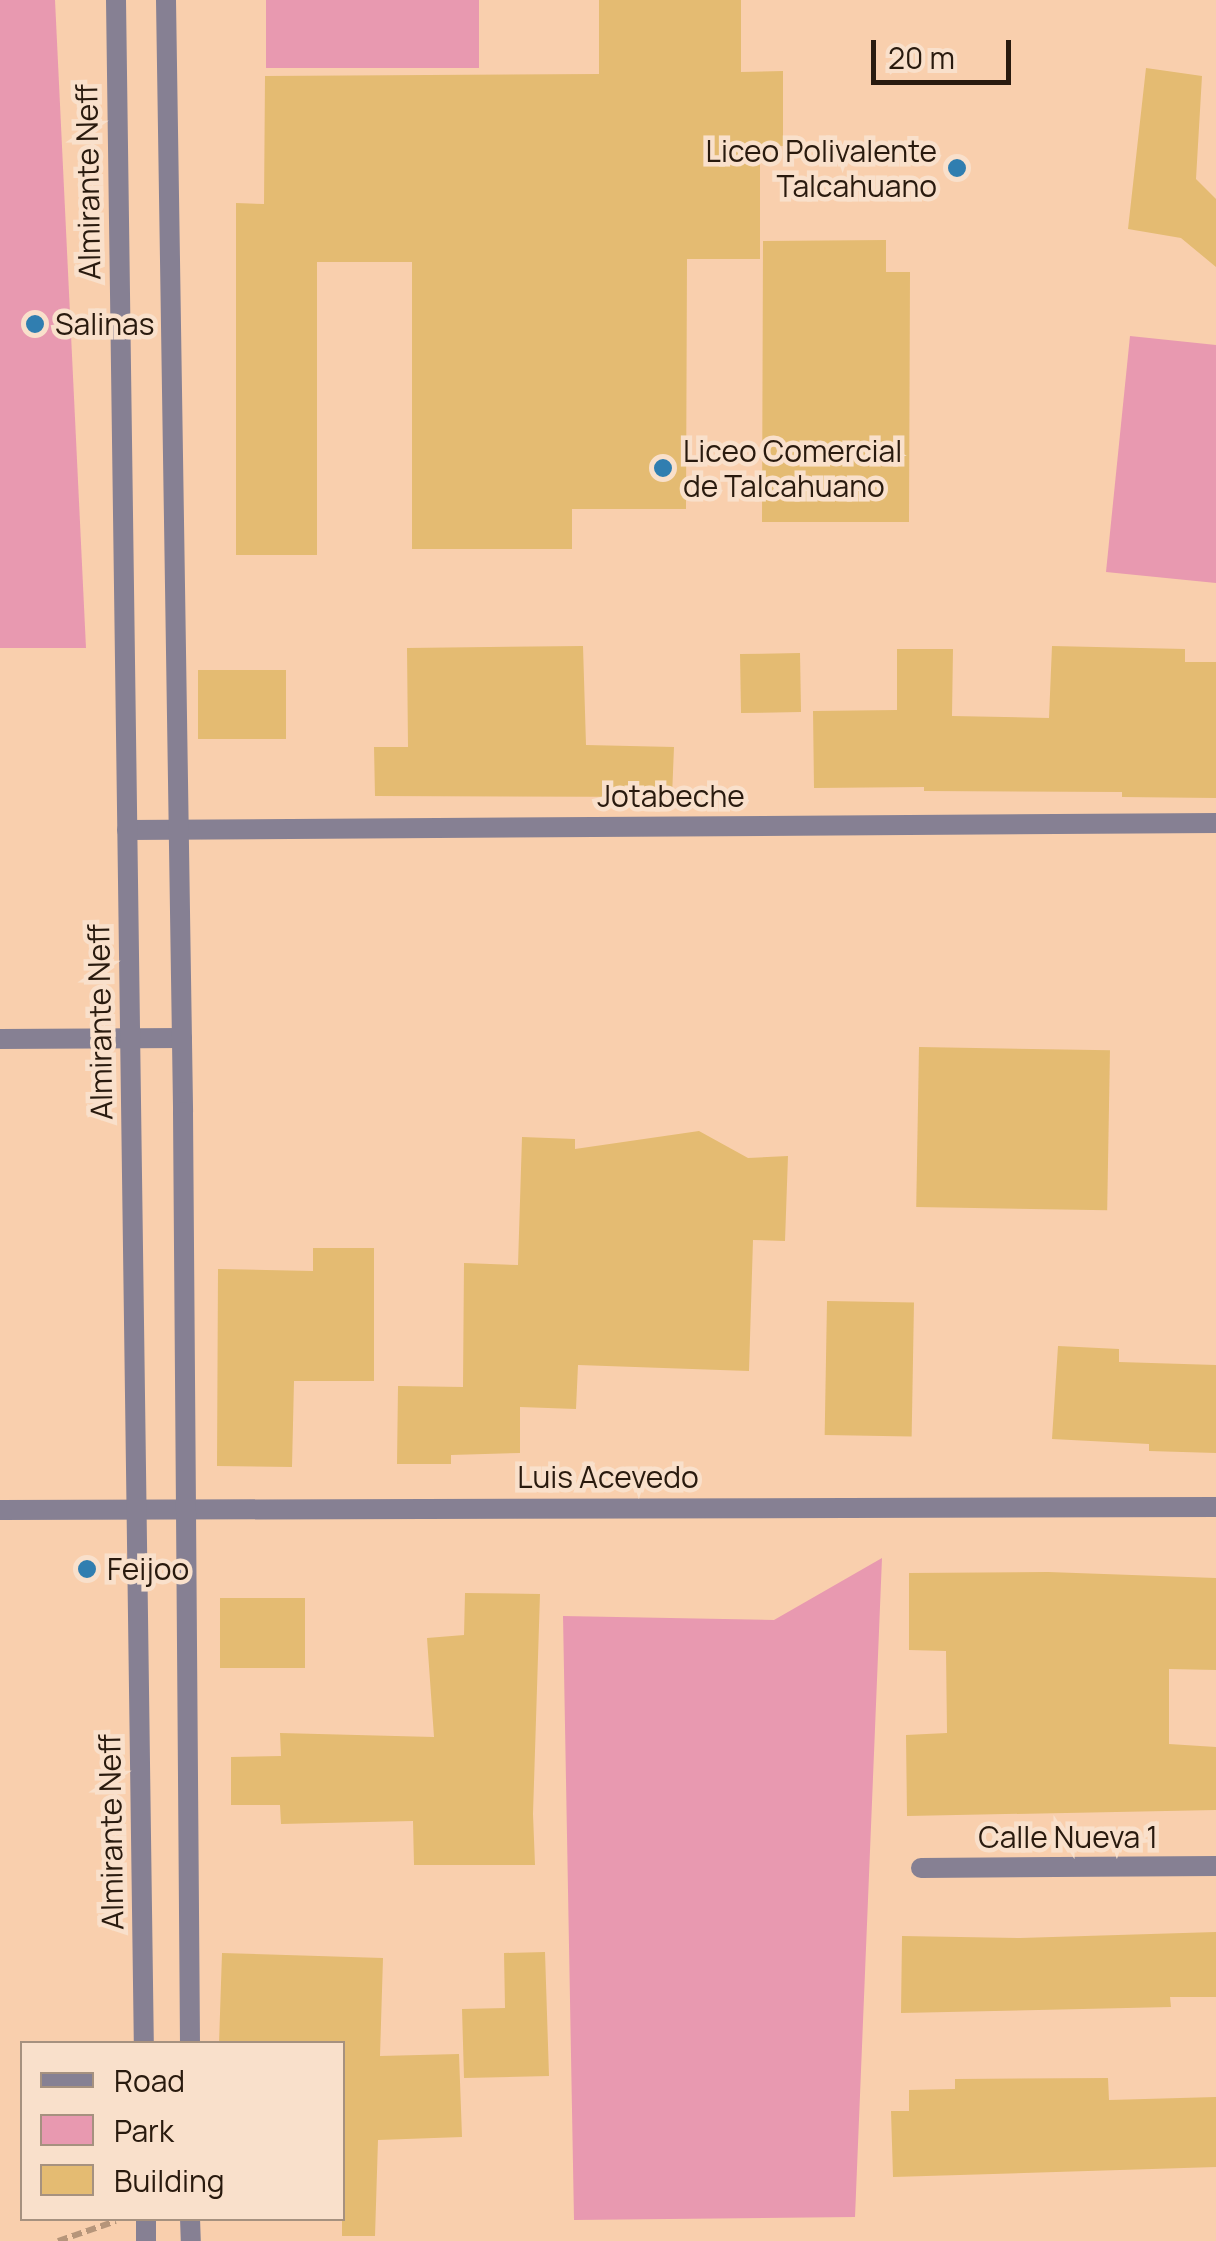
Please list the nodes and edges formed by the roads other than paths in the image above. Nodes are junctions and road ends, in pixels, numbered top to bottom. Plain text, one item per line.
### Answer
1 (116, 0) edge
2 (166, 0) edge
3 (1216, 822) edge
4 (127, 830) junction
5 (179, 830) junction
6 (130, 1038) junction
7 (182, 1038) junction
8 (0, 1039) edge
9 (1216, 1507) edge
10 (136, 1508) junction
11 (188, 1508) junction
12 (0, 1510) edge
13 (1216, 1866) edge
14 (921, 1868) dead end
15 (144, 2041) edge
16 (190, 2041) edge

1 - 4 street, Almirante Neff
2 - 5 street
3 - 5 street, Jotabeche
4 - 5 street, Jotabeche
4 - 6 street, Almirante Neff
5 - 7 street
6 - 7 street
6 - 8 street
6 - 10 street, Almirante Neff
7 - 11 street
9 - 11 street, Luis Acevedo
10 - 11 street, Luis Acevedo
10 - 12 street, Luis Acevedo
10 - 15 street, Almirante Neff
11 - 16 street
13 - 14 street, Calle Nueva 1

